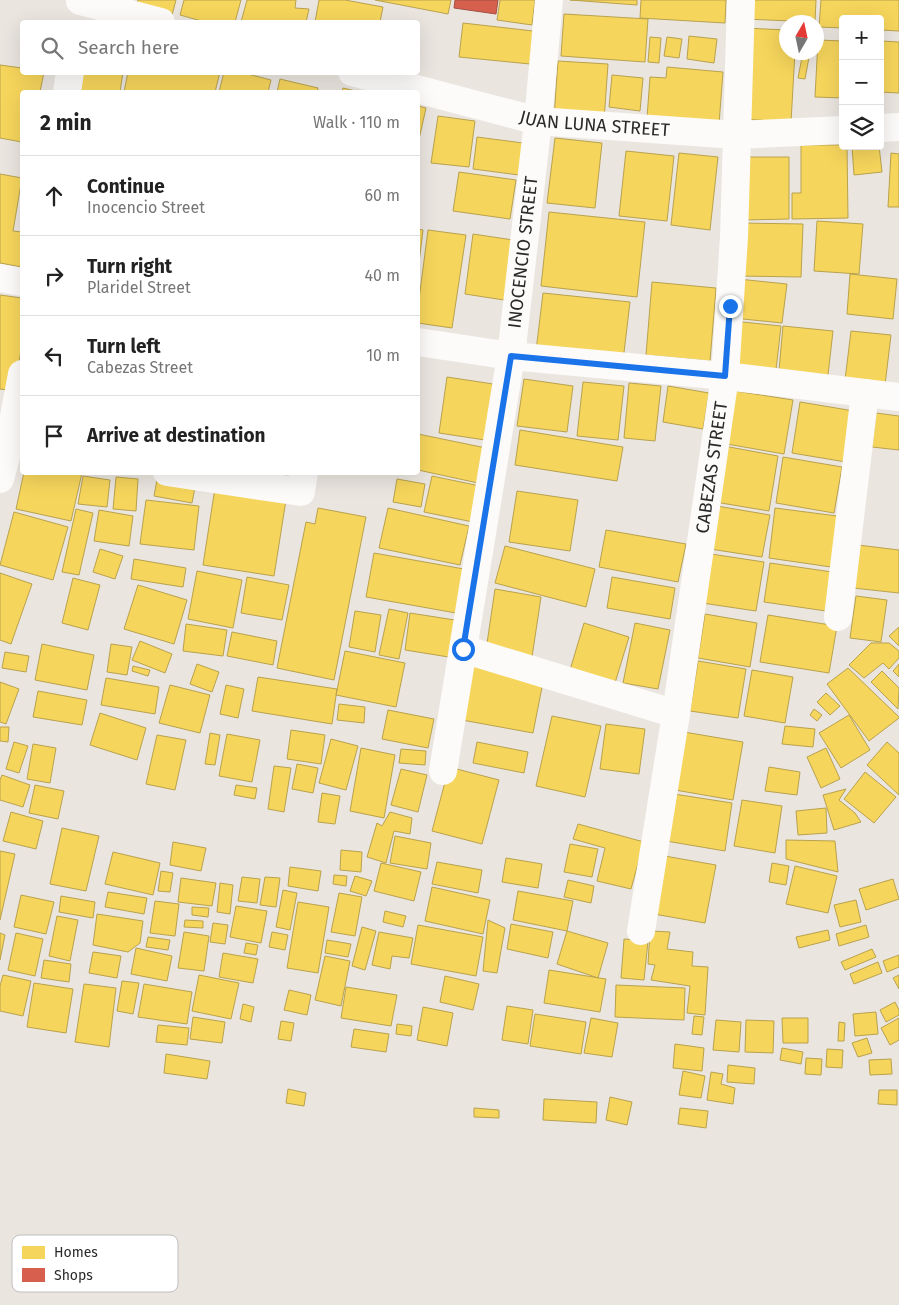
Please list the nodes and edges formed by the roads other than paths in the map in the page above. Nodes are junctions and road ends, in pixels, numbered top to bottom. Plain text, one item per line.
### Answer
1 (549, 0) edge
2 (741, 0) edge
3 (79, 8) edge
4 (149, 20) edge
5 (70, 75) edge
6 (363, 75) edge
7 (67, 90) edge
8 (538, 121) junction
9 (884, 128) edge
10 (899, 128) edge
11 (839, 130) edge
12 (736, 135) junction
13 (0, 278) edge
14 (20, 282) edge
15 (420, 342) edge
16 (511, 356) junction
17 (725, 376) junction
18 (865, 393) junction
19 (20, 396) edge
20 (899, 397) edge
21 (15, 450) edge
22 (188, 475) edge
23 (304, 475) edge
24 (0, 479) edge
25 (838, 617) dead end
26 (463, 649) junction
27 (676, 714) junction
28 (443, 771) dead end
29 (641, 931) dead end

1 - 8 street, INOCENCIO STREET
2 - 12 street, CABEZAS STREET
3 - 4 street
5 - 7 street
6 - 8 street, JUAN LUNA STREET
8 - 12 street, JUAN LUNA STREET
8 - 16 street, INOCENCIO STREET
9 - 10 street
11 - 12 street, JUAN LUNA STREET
12 - 17 street, CABEZAS STREET
13 - 14 street
15 - 16 street
16 - 17 street
16 - 26 street, INOCENCIO STREET
17 - 18 street
17 - 27 street, CABEZAS STREET
18 - 20 street
18 - 25 street
19 - 21 street
21 - 24 street
22 - 23 street
26 - 27 street
26 - 28 street, INOCENCIO STREET
27 - 29 street, CABEZAS STREET

